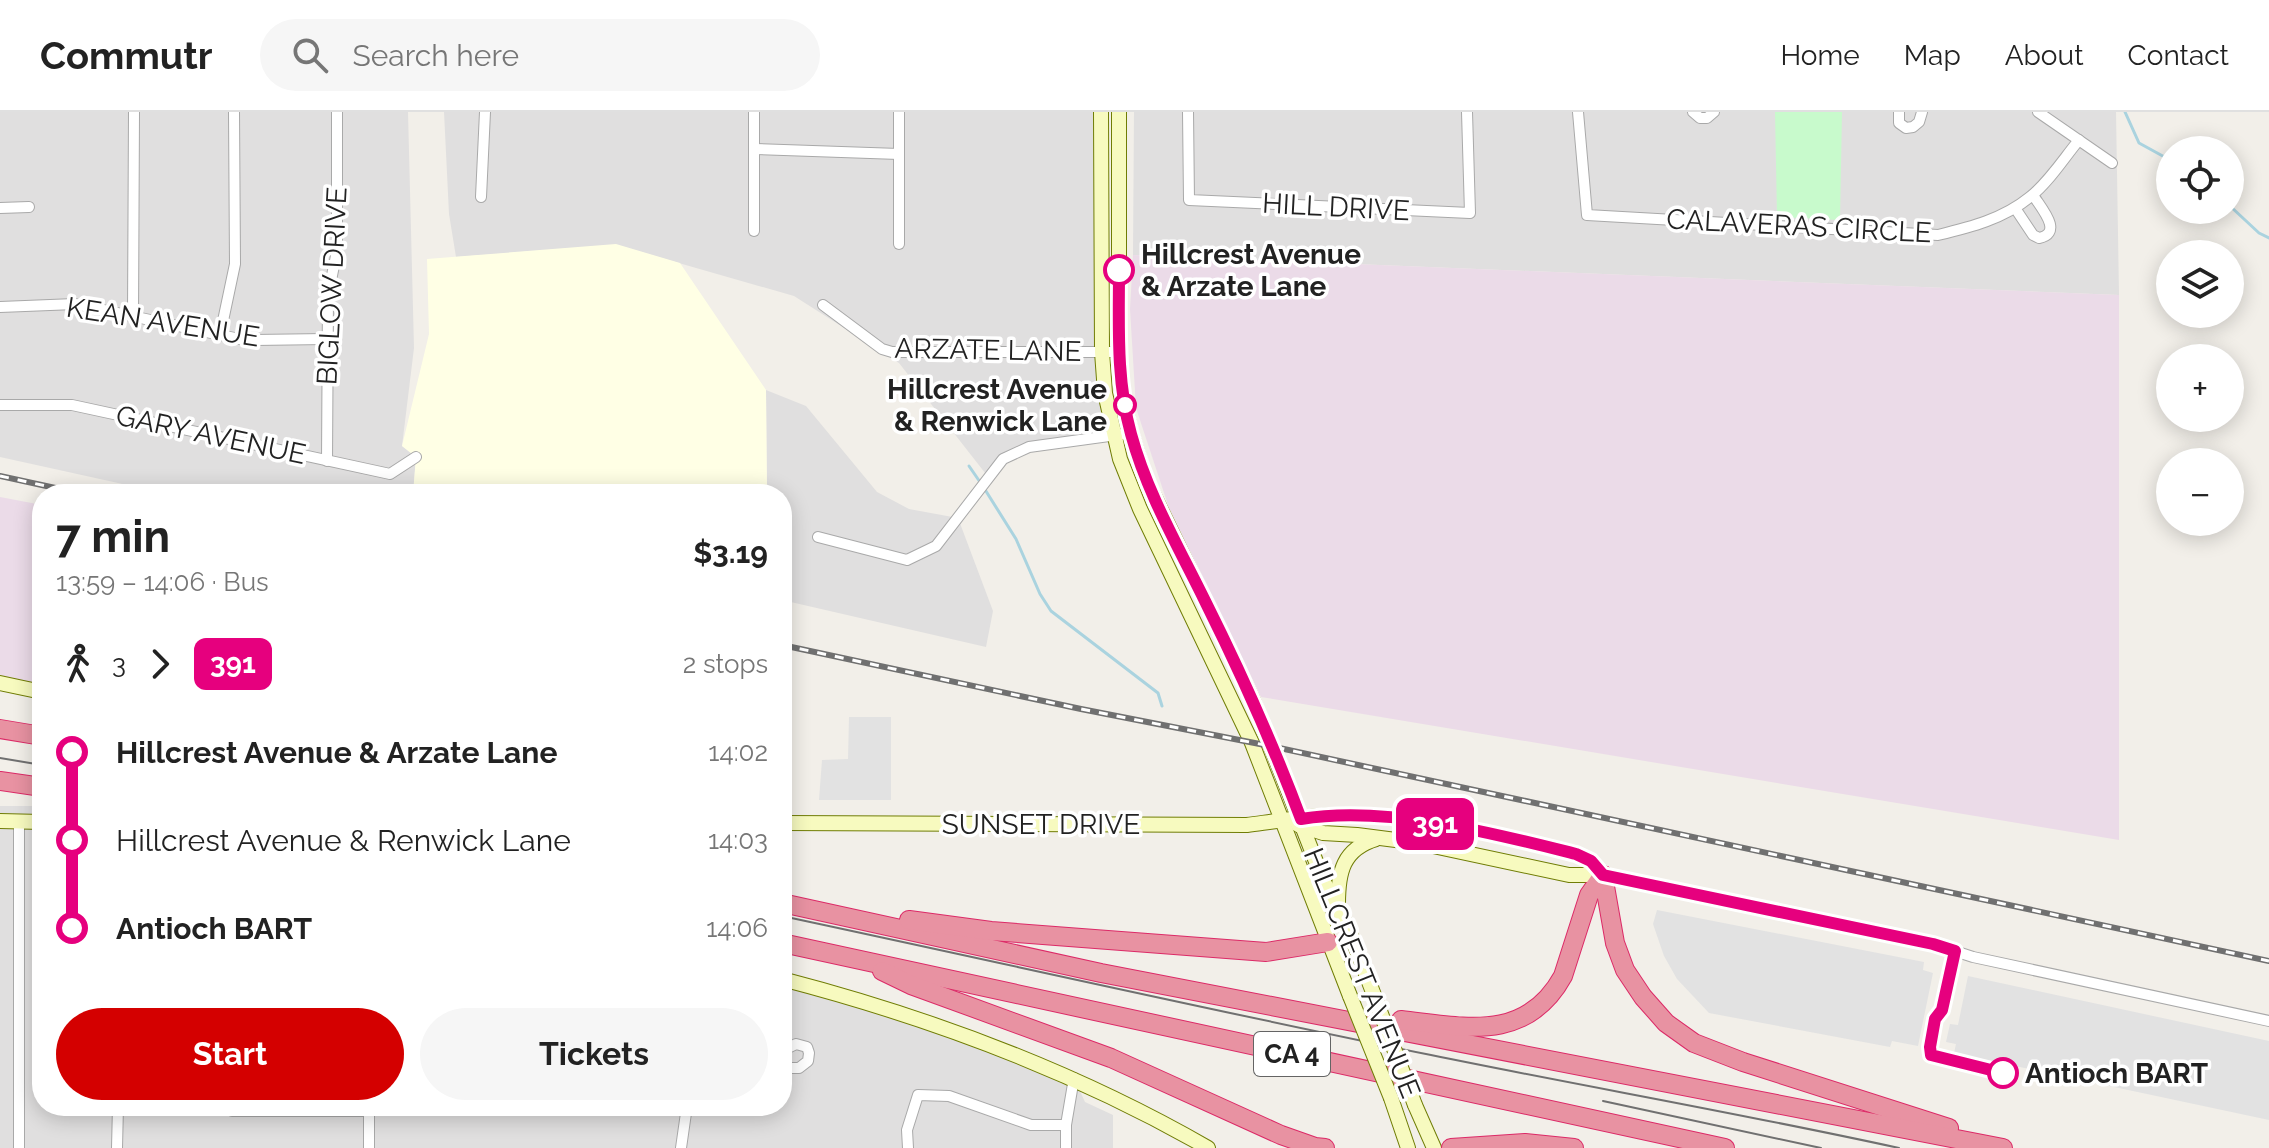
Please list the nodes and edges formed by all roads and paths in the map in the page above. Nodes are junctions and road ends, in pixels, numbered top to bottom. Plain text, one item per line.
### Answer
1 (134, 112) edge
2 (234, 112) edge
3 (337, 112) edge
4 (485, 112) edge
5 (754, 112) edge
6 (899, 112) edge
7 (1101, 112) edge
8 (1119, 112) edge
9 (1188, 112) edge
10 (1467, 112) edge
11 (1578, 112) edge
12 (1693, 112) edge
13 (1714, 112) edge
14 (1899, 112) edge
15 (1922, 112) edge
16 (2038, 112) edge
17 (2079, 140) junction
18 (754, 149) junction
19 (899, 154) junction
20 (2112, 163) dead end
21 (2033, 195) junction
22 (481, 197) dead end
23 (29, 207) dead end
24 (0, 208) edge
25 (2015, 208) junction
26 (754, 231) dead end
27 (899, 244) dead end
28 (823, 305) dead end
29 (0, 307) edge
30 (133, 316) junction
31 (220, 335) junction
32 (326, 339) junction
33 (1102, 352) junction
34 (1119, 352) junction
35 (0, 405) edge
36 (1131, 433) junction
37 (1115, 436) junction
38 (416, 457) dead end
39 (327, 461) junction
40 (818, 537) dead end
41 (0, 683) edge
42 (32, 690) edge
43 (0, 729) edge
44 (32, 734) edge
45 (0, 781) edge
46 (32, 786) edge
47 (1282, 820) junction
48 (0, 821) edge
49 (19, 821) junction
50 (32, 822) edge
51 (792, 823) edge
52 (1302, 823) junction
53 (1380, 838) junction
54 (1603, 875) junction
55 (792, 905) edge
56 (792, 905) edge
57 (1339, 909) junction
58 (1328, 942) junction
59 (792, 945) edge
60 (858, 959) junction
61 (792, 982) edge
62 (1253, 1002) junction
63 (2269, 1021) edge
64 (792, 1046) edge
65 (792, 1068) edge
66 (1074, 1078) junction
67 (118, 1116) edge
68 (368, 1116) edge
69 (686, 1116) edge
70 (1066, 1125) junction
71 (19, 1148) edge
72 (117, 1148) edge
73 (369, 1148) edge
74 (681, 1148) edge
75 (908, 1148) edge
76 (1066, 1148) edge
77 (1208, 1148) edge
78 (1325, 1148) edge
79 (1408, 1148) edge
80 (1434, 1148) edge
81 (1451, 1148) edge
82 (1574, 1148) edge
83 (1725, 1148) edge
84 (2003, 1148) edge
85 (2009, 1148) edge

1 - 30 street
2 - 31 street
3 - 32 street, BIGLOW DRIVE
4 - 22 street
5 - 18 street
6 - 19 street
7 - 33 main road, HILLCREST AVENUE
8 - 34 main road, HILLCREST AVENUE
9 - 10 street, HILL DRIVE
11 - 25 street, CALAVERAS CIRCLE
12 - 13 street
14 - 15 street
16 - 17 street
17 - 20 street
17 - 21 street, CALAVERAS CIRCLE
18 - 19 street
18 - 26 street
19 - 27 street
21 - 25 street, CALAVERAS CIRCLE
21 - 25 street
23 - 24 street
28 - 33 street, ARZATE LANE
29 - 30 street, KEAN AVENUE
30 - 31 street, KEAN AVENUE
31 - 32 street, KEAN AVENUE
32 - 39 street, BIGLOW DRIVE
33 - 34 street, ARZATE LANE
33 - 37 main road, HILLCREST AVENUE
34 - 36 main road, HILLCREST AVENUE
35 - 39 street, GARY AVENUE
36 - 37 street
36 - 52 main road, HILLCREST AVENUE
37 - 40 street
37 - 47 main road, HILLCREST AVENUE
38 - 39 street, GARY AVENUE
41 - 42 main road
43 - 44 highway
45 - 46 highway
47 - 51 main road, SUNSET DRIVE
47 - 52 main road, SUNSET DRIVE
47 - 58 main road, HILLCREST AVENUE
48 - 49 main road
49 - 50 main road
49 - 71 street
52 - 53 main road
52 - 54 main road
52 - 57 main road, HILLCREST AVENUE
53 - 54 main road
53 - 57 main road
54 - 62 highway
54 - 63 street
54 - 85 highway
55 - 58 highway
56 - 62 highway, CA 4
57 - 80 main road, HILLCREST AVENUE, bridge
58 - 79 main road, HILLCREST AVENUE, bridge
59 - 60 highway, CA 4
60 - 78 highway
60 - 83 highway, CA 4
61 - 66 main road
62 - 84 highway, CA 4
64 - 65 street
66 - 70 street
66 - 77 main road
67 - 72 street
68 - 73 street
69 - 74 street
70 - 75 street
70 - 76 street
81 - 82 highway

